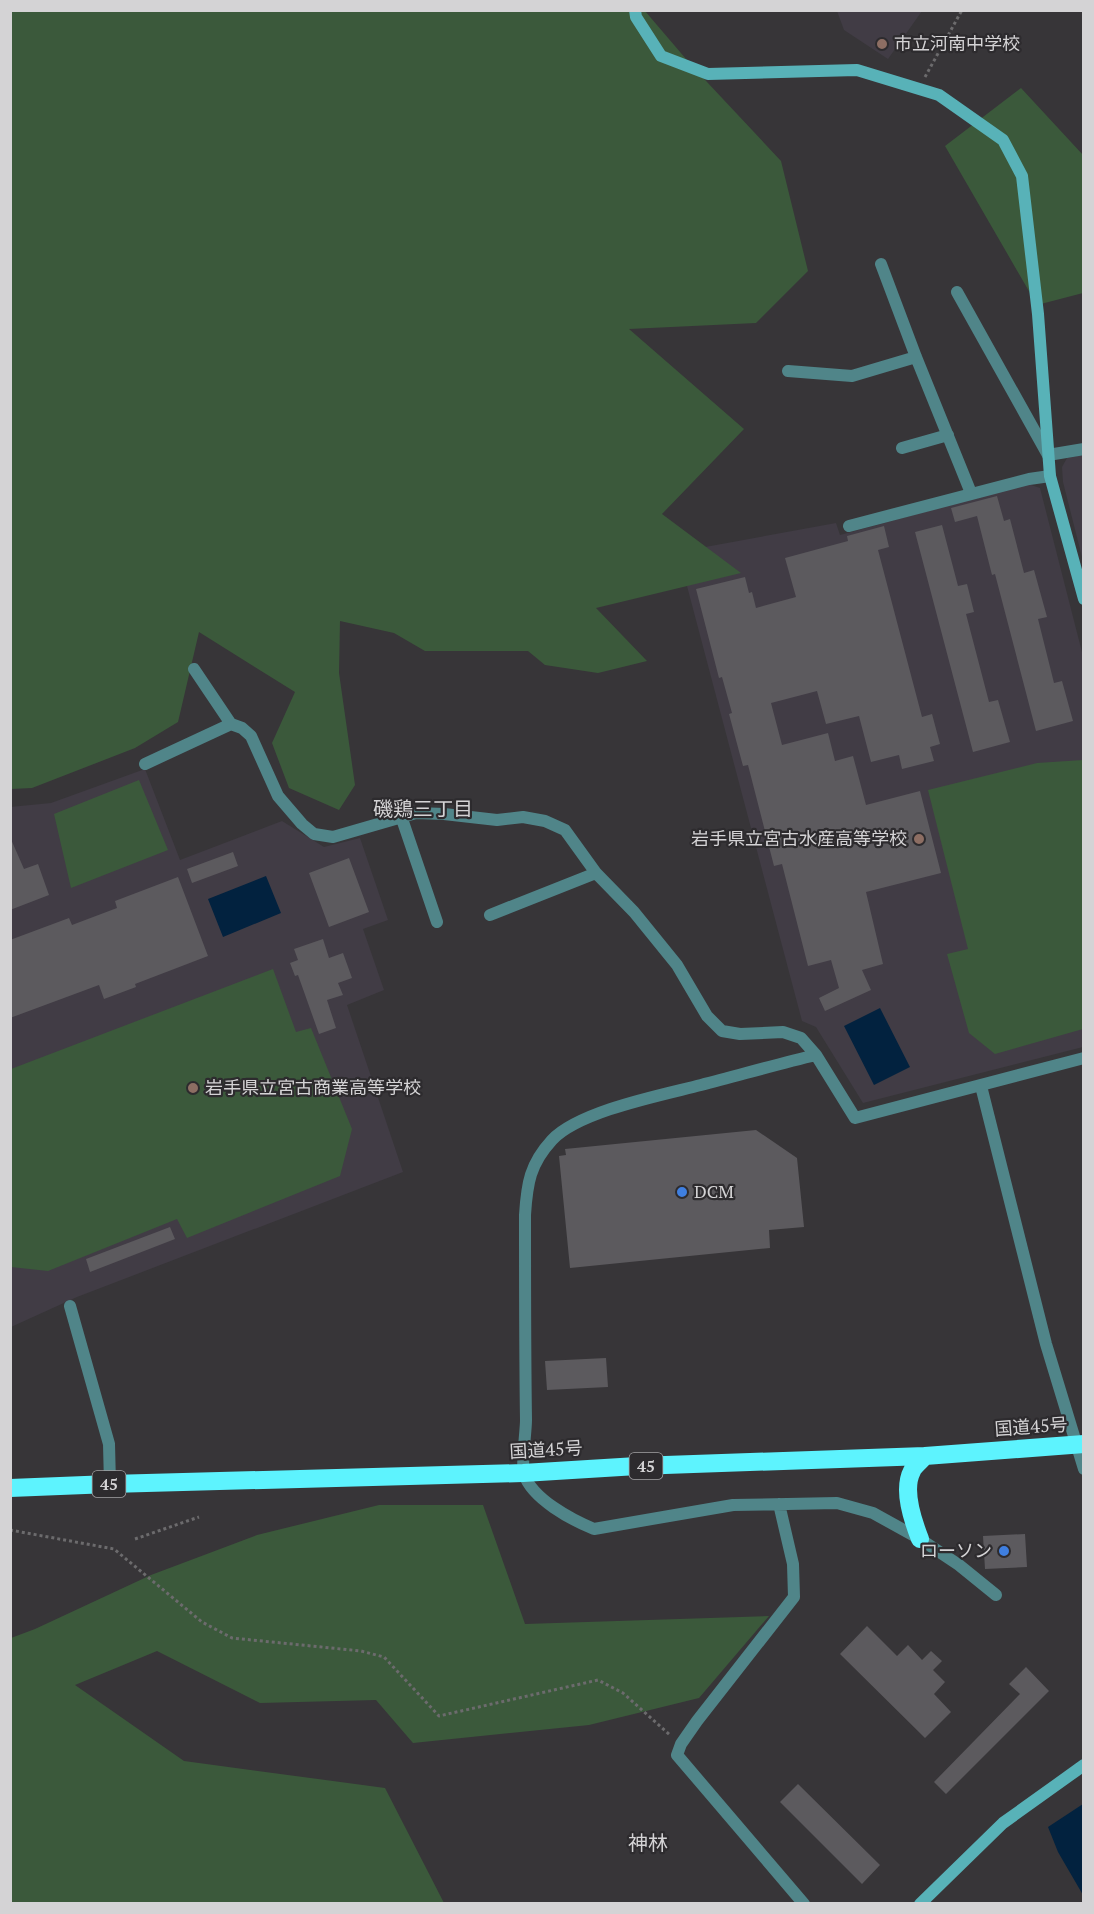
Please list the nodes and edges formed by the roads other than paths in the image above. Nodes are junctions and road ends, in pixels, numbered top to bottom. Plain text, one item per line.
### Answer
1 (635, 10) edge
2 (881, 264) dead end
3 (957, 292) dead end
4 (916, 357) junction
5 (788, 371) dead end
6 (948, 435) junction
7 (902, 448) dead end
8 (1083, 449) edge
9 (1048, 455) junction
10 (1050, 476) junction
11 (971, 493) junction
12 (849, 526) dead end
13 (1083, 599) edge
14 (194, 669) dead end
15 (231, 724) junction
16 (145, 764) dead end
17 (401, 816) junction
18 (596, 873) junction
19 (490, 915) dead end
20 (437, 922) dead end
21 (816, 1054) junction
22 (1083, 1058) edge
23 (981, 1086) junction
24 (70, 1306) dead end
25 (1079, 1445) edge
26 (925, 1456) junction
27 (1083, 1468) edge
28 (523, 1473) junction
29 (110, 1484) junction
30 (10, 1488) edge
31 (778, 1504) junction
32 (920, 1539) junction
33 (996, 1595) dead end
34 (1083, 1765) edge
35 (804, 1904) edge
36 (920, 1904) edge

1 - 9 street
2 - 4 street
3 - 9 street
4 - 5 street
4 - 6 street
6 - 7 street
6 - 11 street
8 - 9 street
9 - 10 street
10 - 11 street
10 - 13 street
11 - 12 street
14 - 15 street
15 - 16 street
15 - 17 street
17 - 18 street
17 - 20 street
18 - 19 street
18 - 21 street
21 - 23 street
21 - 28 street
22 - 23 street
23 - 25 street
24 - 29 street
25 - 26 highway, 国道45号 / 45
25 - 27 street
26 - 28 highway, 国道45号 / 45
26 - 32 highway
28 - 29 highway, 国道45号 / 45
28 - 31 street
29 - 30 highway, 国道45号 / 45
31 - 32 street
31 - 35 street
32 - 33 street
34 - 36 street

